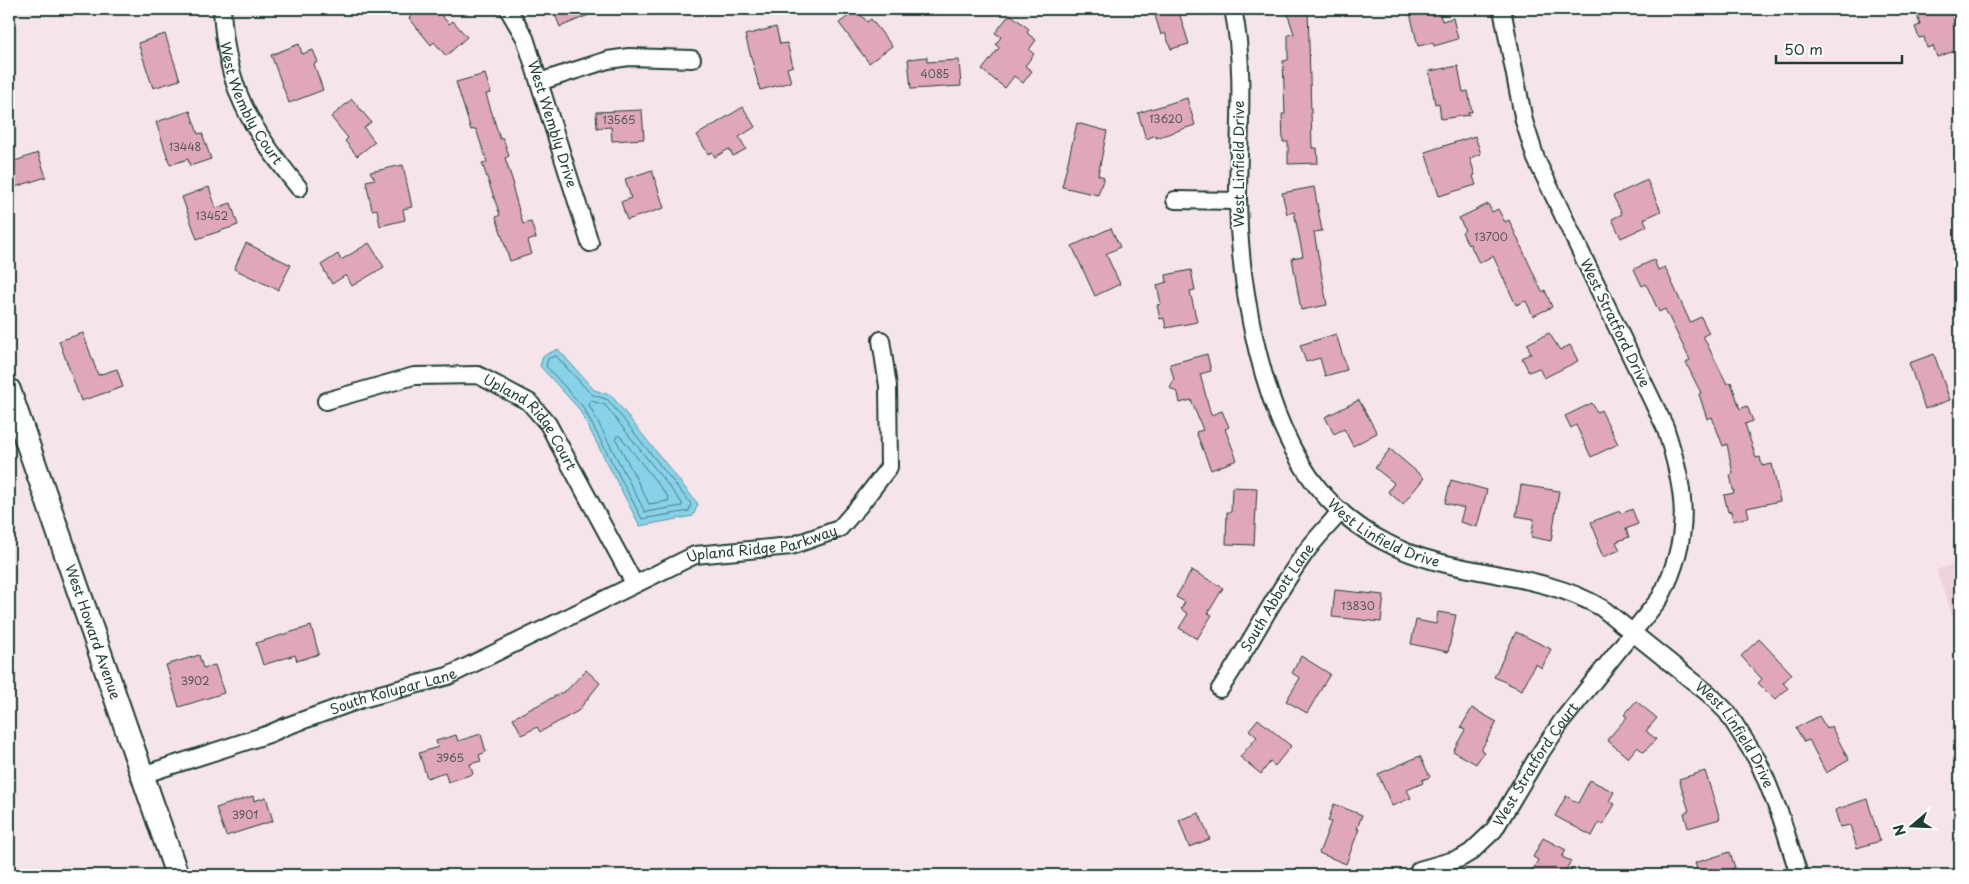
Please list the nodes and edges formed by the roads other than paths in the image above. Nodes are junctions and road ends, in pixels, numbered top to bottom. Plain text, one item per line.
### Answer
1 (222, 9) edge
2 (508, 9) edge
3 (1233, 9) edge
4 (1502, 9) edge
5 (692, 59) dead end
6 (539, 82) junction
7 (299, 188) dead end
8 (1175, 200) dead end
9 (1238, 201) junction
10 (590, 243) dead end
11 (881, 340) dead end
12 (9, 390) edge
13 (326, 401) dead end
14 (1341, 511) junction
15 (634, 583) junction
16 (1634, 633) junction
17 (1220, 690) dead end
18 (142, 775) junction
19 (1419, 870) dead end
20 (177, 875) edge
21 (1799, 875) edge

1 - 7 street, West Wembly Court
2 - 6 street, West Wembly Drive
3 - 9 street, West Linfield Drive
4 - 16 street, West Stratford Drive
5 - 6 street
6 - 10 street, West Wembly Drive
8 - 9 street
9 - 14 street, West Linfield Drive
11 - 15 street, Upland Ridge Parkway
12 - 18 street, West Howard Avenue
13 - 15 street, Upland Ridge Court
14 - 16 street, West Linfield Drive
14 - 17 street, South Abbott Lane
15 - 18 street, South Kolupar Lane
16 - 19 street, West Stratford Court
16 - 21 street, West Linfield Drive
18 - 20 street, West Howard Avenue

